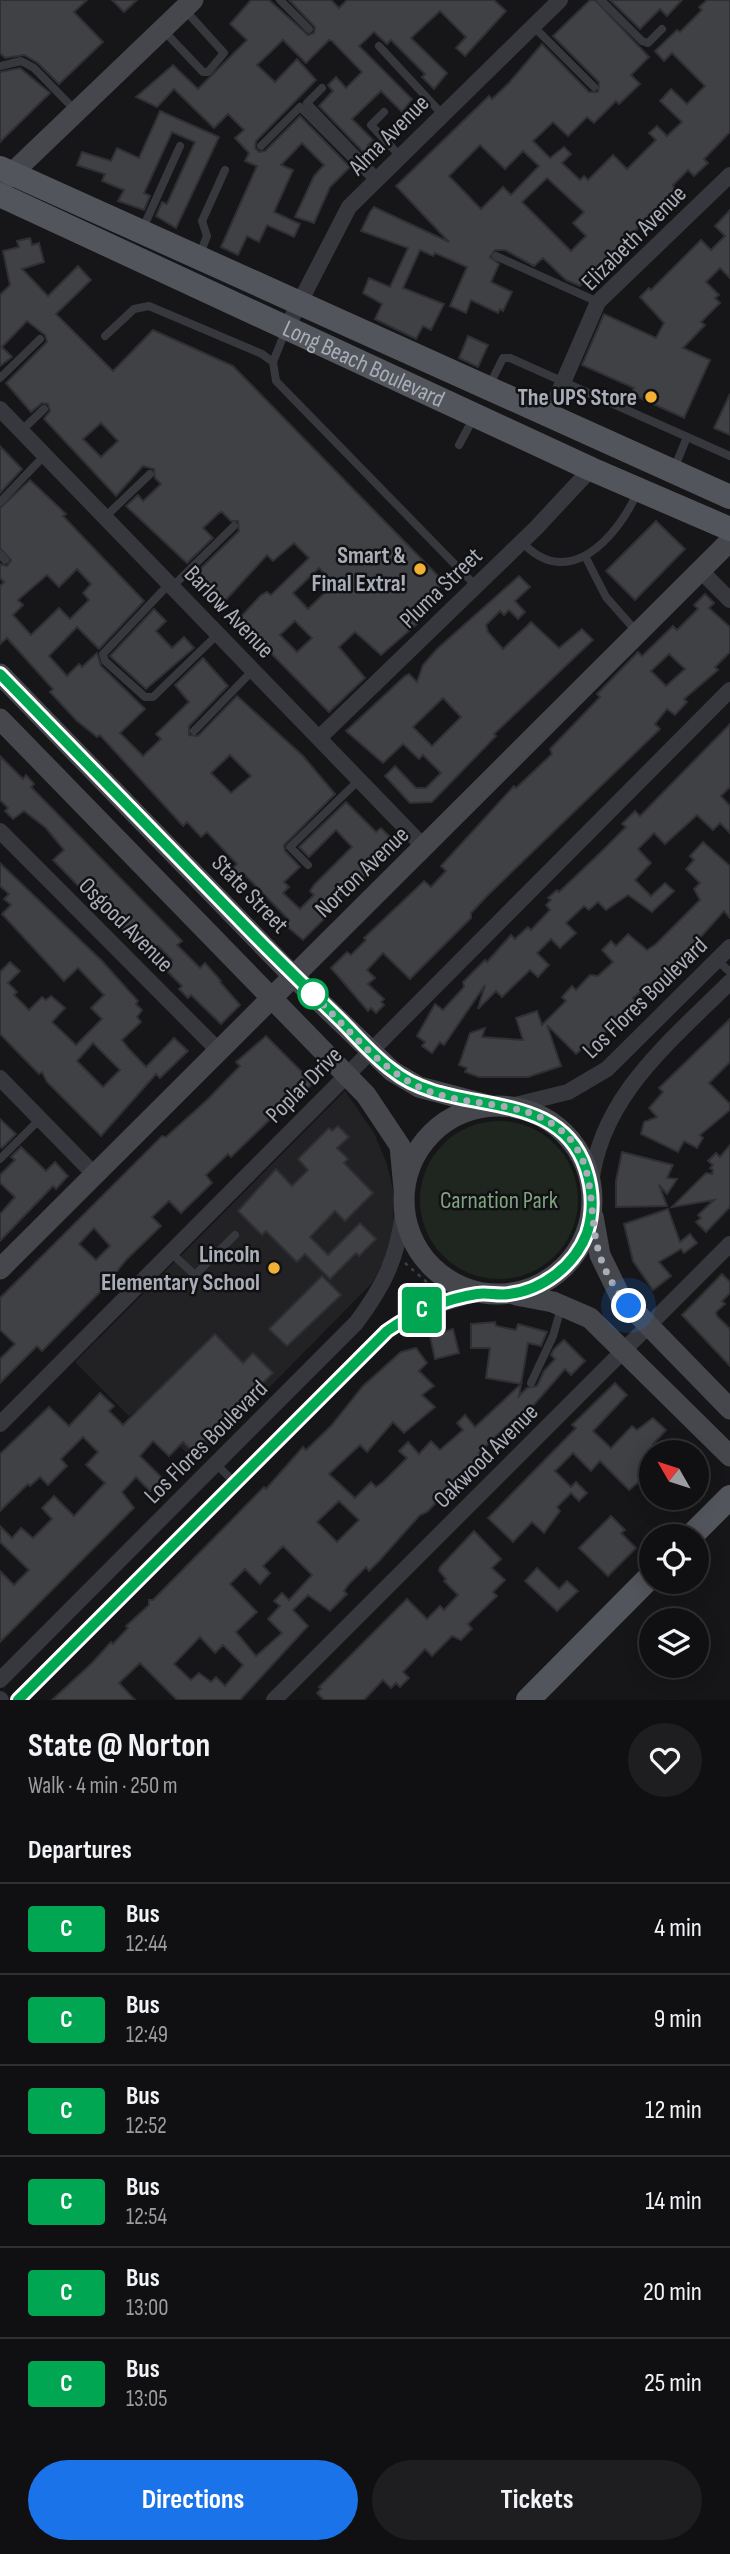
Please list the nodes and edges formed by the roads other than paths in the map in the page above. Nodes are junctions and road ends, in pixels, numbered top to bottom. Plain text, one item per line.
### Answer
1 (280, 0) edge
2 (560, 0) edge
3 (601, 0) edge
4 (189, 5) edge
5 (533, 26) junction
6 (309, 29) dead end
7 (662, 29) dead end
8 (163, 30) junction
9 (379, 46) dead end
10 (0, 66) edge
11 (594, 87) dead end
12 (322, 88) dead end
13 (77, 112) junction
14 (384, 112) dead end
15 (442, 114) junction
16 (180, 146) dead end
17 (261, 146) dead end
18 (399, 155) junction
19 (225, 170) dead end
20 (730, 175) edge
21 (376, 179) junction
22 (3, 180) edge
23 (142, 230) junction
24 (198, 256) junction
25 (496, 257) dead end
26 (598, 302) junction
27 (299, 303) junction
28 (286, 329) junction
29 (106, 336) dead end
30 (40, 339) dead end
31 (273, 362) junction
32 (0, 378) edge
33 (564, 381) junction
34 (488, 389) junction
35 (44, 409) dead end
36 (0, 410) edge
37 (475, 415) junction
38 (548, 417) junction
39 (22, 431) junction
40 (687, 437) junction
41 (459, 445) dead end
42 (45, 455) junction
43 (730, 456) edge
44 (591, 469) junction
45 (673, 471) junction
46 (150, 474) dead end
47 (639, 490) junction
48 (730, 497) edge
49 (0, 502) edge
50 (105, 517) junction
51 (234, 526) dead end
52 (730, 529) edge
53 (730, 541) edge
54 (522, 542) junction
55 (584, 556) junction
56 (701, 571) junction
57 (171, 584) junction
58 (476, 586) junction
59 (730, 600) edge
60 (219, 633) junction
61 (638, 633) junction
62 (254, 669) junction
63 (0, 674) edge
64 (730, 690) edge
65 (0, 719) edge
66 (46, 722) junction
67 (194, 731) dead end
68 (320, 737) junction
69 (24, 743) junction
70 (360, 779) junction
71 (0, 831) edge
72 (424, 848) junction
73 (308, 865) dead end
74 (730, 947) edge
75 (717, 960) junction
76 (730, 972) edge
77 (293, 975) junction
78 (730, 982) edge
79 (270, 998) junction
80 (371, 1050) junction
81 (219, 1051) junction
82 (347, 1073) junction
83 (0, 1078) edge
84 (501, 1106) junction
85 (40, 1119) junction
86 (0, 1159) edge
87 (94, 1174) junction
88 (591, 1186) junction
89 (404, 1189) junction
90 (592, 1209) junction
91 (403, 1211) junction
92 (235, 1236) dead end
93 (730, 1244) edge
94 (170, 1252) junction
95 (0, 1269) edge
96 (478, 1293) junction
97 (510, 1294) junction
98 (562, 1306) junction
99 (648, 1326) junction
100 (625, 1349) junction
101 (531, 1383) dead end
102 (730, 1409) edge
103 (0, 1424) edge
104 (730, 1457) edge
105 (216, 1464) junction
106 (234, 1482) junction
107 (730, 1497) edge
108 (703, 1524) edge
109 (639, 1588) edge
110 (0, 1680) edge
111 (18, 1700) edge
112 (274, 1700) edge
113 (528, 1700) edge

1 - 6 lane
2 - 5 street, Alma Avenue
3 - 7 lane
4 - 8 main road
4 - 8 lane
5 - 11 lane
5 - 15 street, Alma Avenue
8 - 13 main road
9 - 15 lane
10 - 13 lane
12 - 21 lane
13 - 22 main road
14 - 18 lane
15 - 18 street, Alma Avenue
16 - 23 lane
17 - 21 lane
18 - 21 street, Alma Avenue
19 - 24 lane
20 - 26 street, Elizabeth Avenue
21 - 27 street, Alma Avenue
22 - 23 main road, Long Beach Boulevard
22 - 28 main road, Long Beach Boulevard
23 - 24 main road, Long Beach Boulevard
24 - 27 main road, Long Beach Boulevard
25 - 26 lane
26 - 33 street, Elizabeth Avenue
27 - 28 street, Alma Avenue
27 - 34 main road, Long Beach Boulevard
28 - 31 lane
28 - 37 main road, Long Beach Boulevard
29 - 31 lane
30 - 32 lane
31 - 58 lane
33 - 34 lane
33 - 38 street, Elizabeth Avenue
33 - 40 lane
34 - 38 main road, Long Beach Boulevard
35 - 39 lane
36 - 39 street, Barlow Avenue
37 - 38 main road
37 - 41 lane
37 - 44 main road, Long Beach Boulevard
38 - 45 main road, Long Beach Boulevard
39 - 42 street, Barlow Avenue
40 - 43 lane
40 - 45 lane
42 - 49 lane
42 - 50 street, Barlow Avenue
44 - 45 main road
44 - 47 main road, Long Beach Boulevard
44 - 54 street, Pluma Street
45 - 48 main road, Long Beach Boulevard
46 - 50 lane
47 - 52 main road, Long Beach Boulevard
47 - 55 lane
50 - 57 street, Barlow Avenue
51 - 57 lane
53 - 56 main road, Norton Avenue
54 - 55 lane
54 - 58 street, Pluma Street
55 - 61 lane
56 - 59 street
56 - 61 main road, Norton Avenue
57 - 60 street, Barlow Avenue
57 - 60 lane
58 - 68 street, Pluma Street
60 - 62 street, Barlow Avenue
61 - 72 main road, Norton Avenue
62 - 67 lane
62 - 68 street, Barlow Avenue
63 - 66 main road, State Street
64 - 80 street, Poplar Drive
65 - 69 main road
66 - 69 main road
66 - 77 main road, State Street
68 - 70 street, Barlow Avenue
69 - 79 main road
70 - 72 street, Barlow Avenue
70 - 73 lane
71 - 81 street, Osgood Avenue
72 - 77 main road, Norton Avenue
74 - 75 street, Los Flores Boulevard
75 - 76 lane
75 - 84 street, Los Flores Boulevard
77 - 79 main road, Norton Avenue
77 - 80 main road, State Street
78 - 88 street, Los Flores Boulevard
79 - 81 main road, Norton Avenue
79 - 82 main road
80 - 82 street, Poplar Drive
80 - 84 main road, State Street
81 - 87 main road, Norton Avenue
82 - 89 main road
82 - 94 street, Poplar Drive
83 - 85 street
84 - 88 main road
84 - 89 main road
85 - 86 lane
85 - 87 street
87 - 95 main road, Norton Avenue
88 - 90 main road
89 - 91 main road
90 - 97 main road
90 - 99 main road
91 - 96 main road
91 - 105 street, Los Flores Boulevard
92 - 94 lane
93 - 99 street, Oakwood Avenue
94 - 103 street, Poplar Drive
96 - 97 main road
96 - 106 street, Los Flores Boulevard
97 - 98 main road
98 - 100 main road
98 - 101 lane
99 - 100 street, Oakwood Avenue
99 - 102 main road
100 - 104 main road
100 - 112 street, Oakwood Avenue
105 - 106 lane
105 - 110 street, Los Flores Boulevard
106 - 111 street, Los Flores Boulevard
107 - 108 main road
109 - 113 main road

